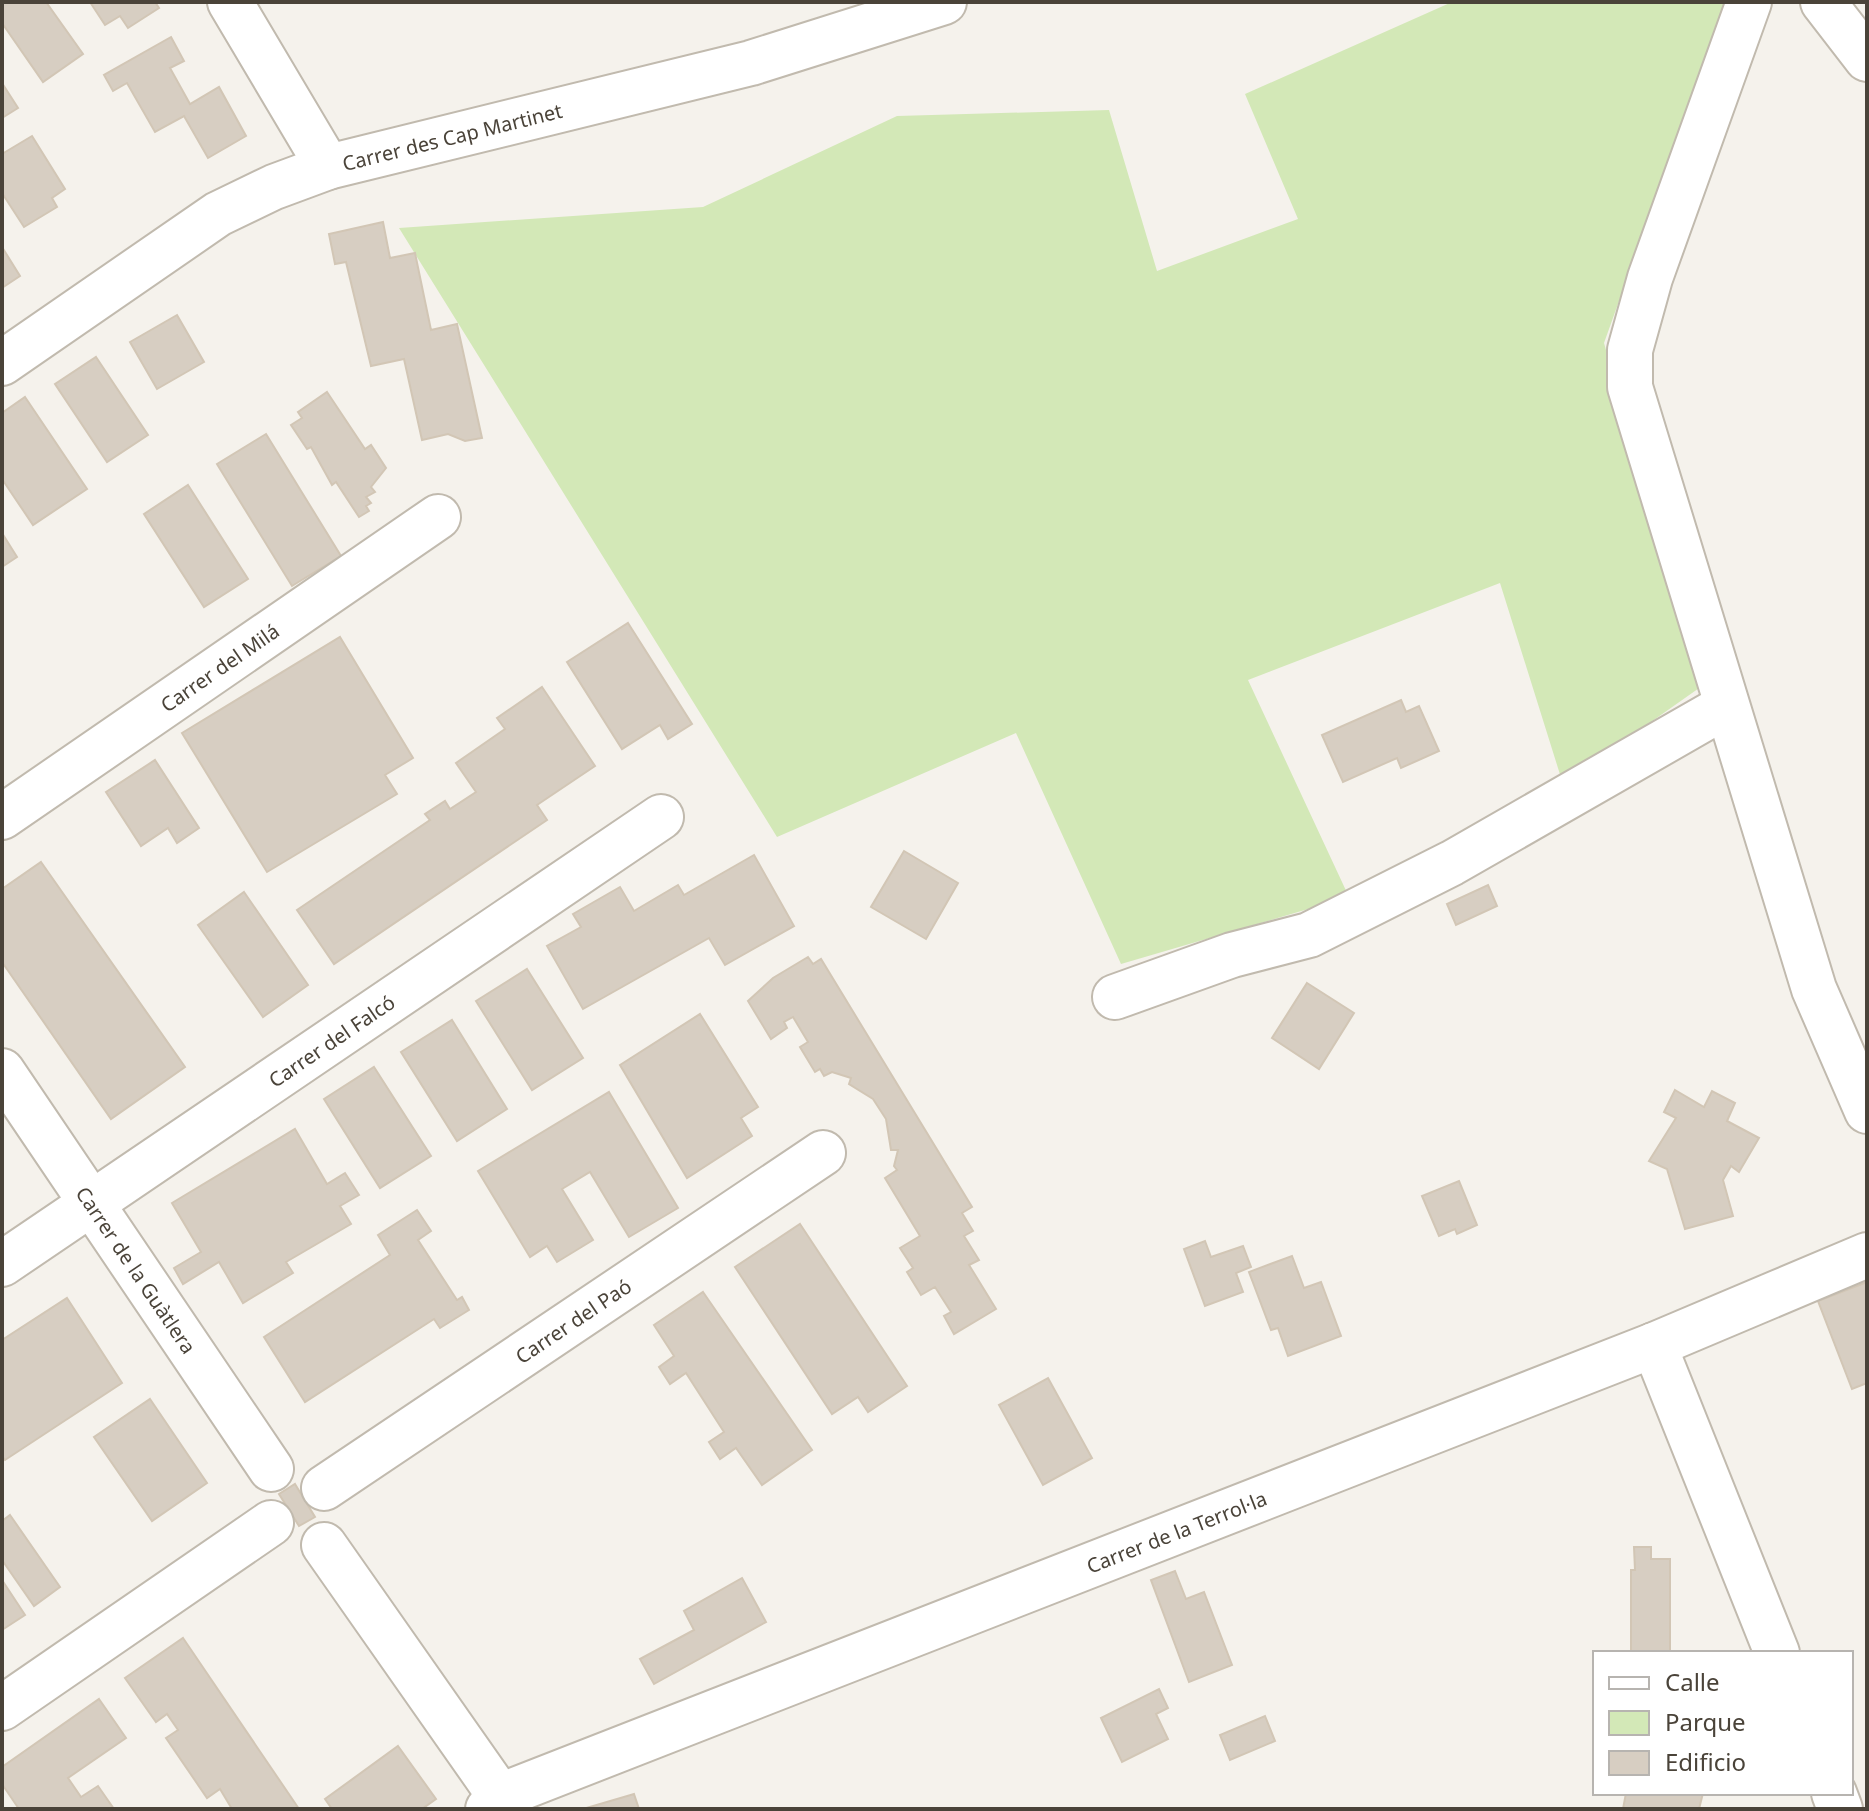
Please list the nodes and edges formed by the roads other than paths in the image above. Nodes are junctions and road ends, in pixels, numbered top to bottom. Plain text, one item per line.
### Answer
1 (230, 2) edge
2 (944, 2) edge
3 (1749, 2) edge
4 (1823, 2) edge
5 (1867, 59) edge
6 (328, 167) junction
7 (2, 363) edge
8 (438, 517) dead end
9 (1726, 706) junction
10 (2, 817) edge
11 (661, 817) dead end
12 (1115, 997) dead end
13 (2, 1071) edge
14 (1867, 1111) edge
15 (823, 1153) dead end
16 (92, 1203) junction
17 (1867, 1255) edge
18 (2, 1264) edge
19 (1654, 1345) junction
20 (271, 1469) junction
21 (324, 1488) junction
22 (271, 1523) junction
23 (324, 1545) junction
24 (1776, 1651) edge
25 (2, 1708) edge
26 (494, 1802) edge

1 - 6 street
2 - 6 street, Carrer des Cap Martinet
3 - 9 street
4 - 5 street
6 - 7 street, Carrer des Cap Martinet
8 - 10 street, Carrer del Milá
9 - 12 street
9 - 14 street
11 - 16 street, Carrer del Falcó
13 - 16 street, Carrer de la Guàtlera
15 - 21 street, Carrer del Paó
16 - 18 street, Carrer del Falcó
16 - 20 street, Carrer de la Guàtlera
17 - 19 street, Carrer de la Terrol·la
19 - 24 street
19 - 26 street, Carrer de la Terrol·la
20 - 21 street
20 - 22 street
21 - 23 street
22 - 23 street
22 - 25 street
23 - 26 street

